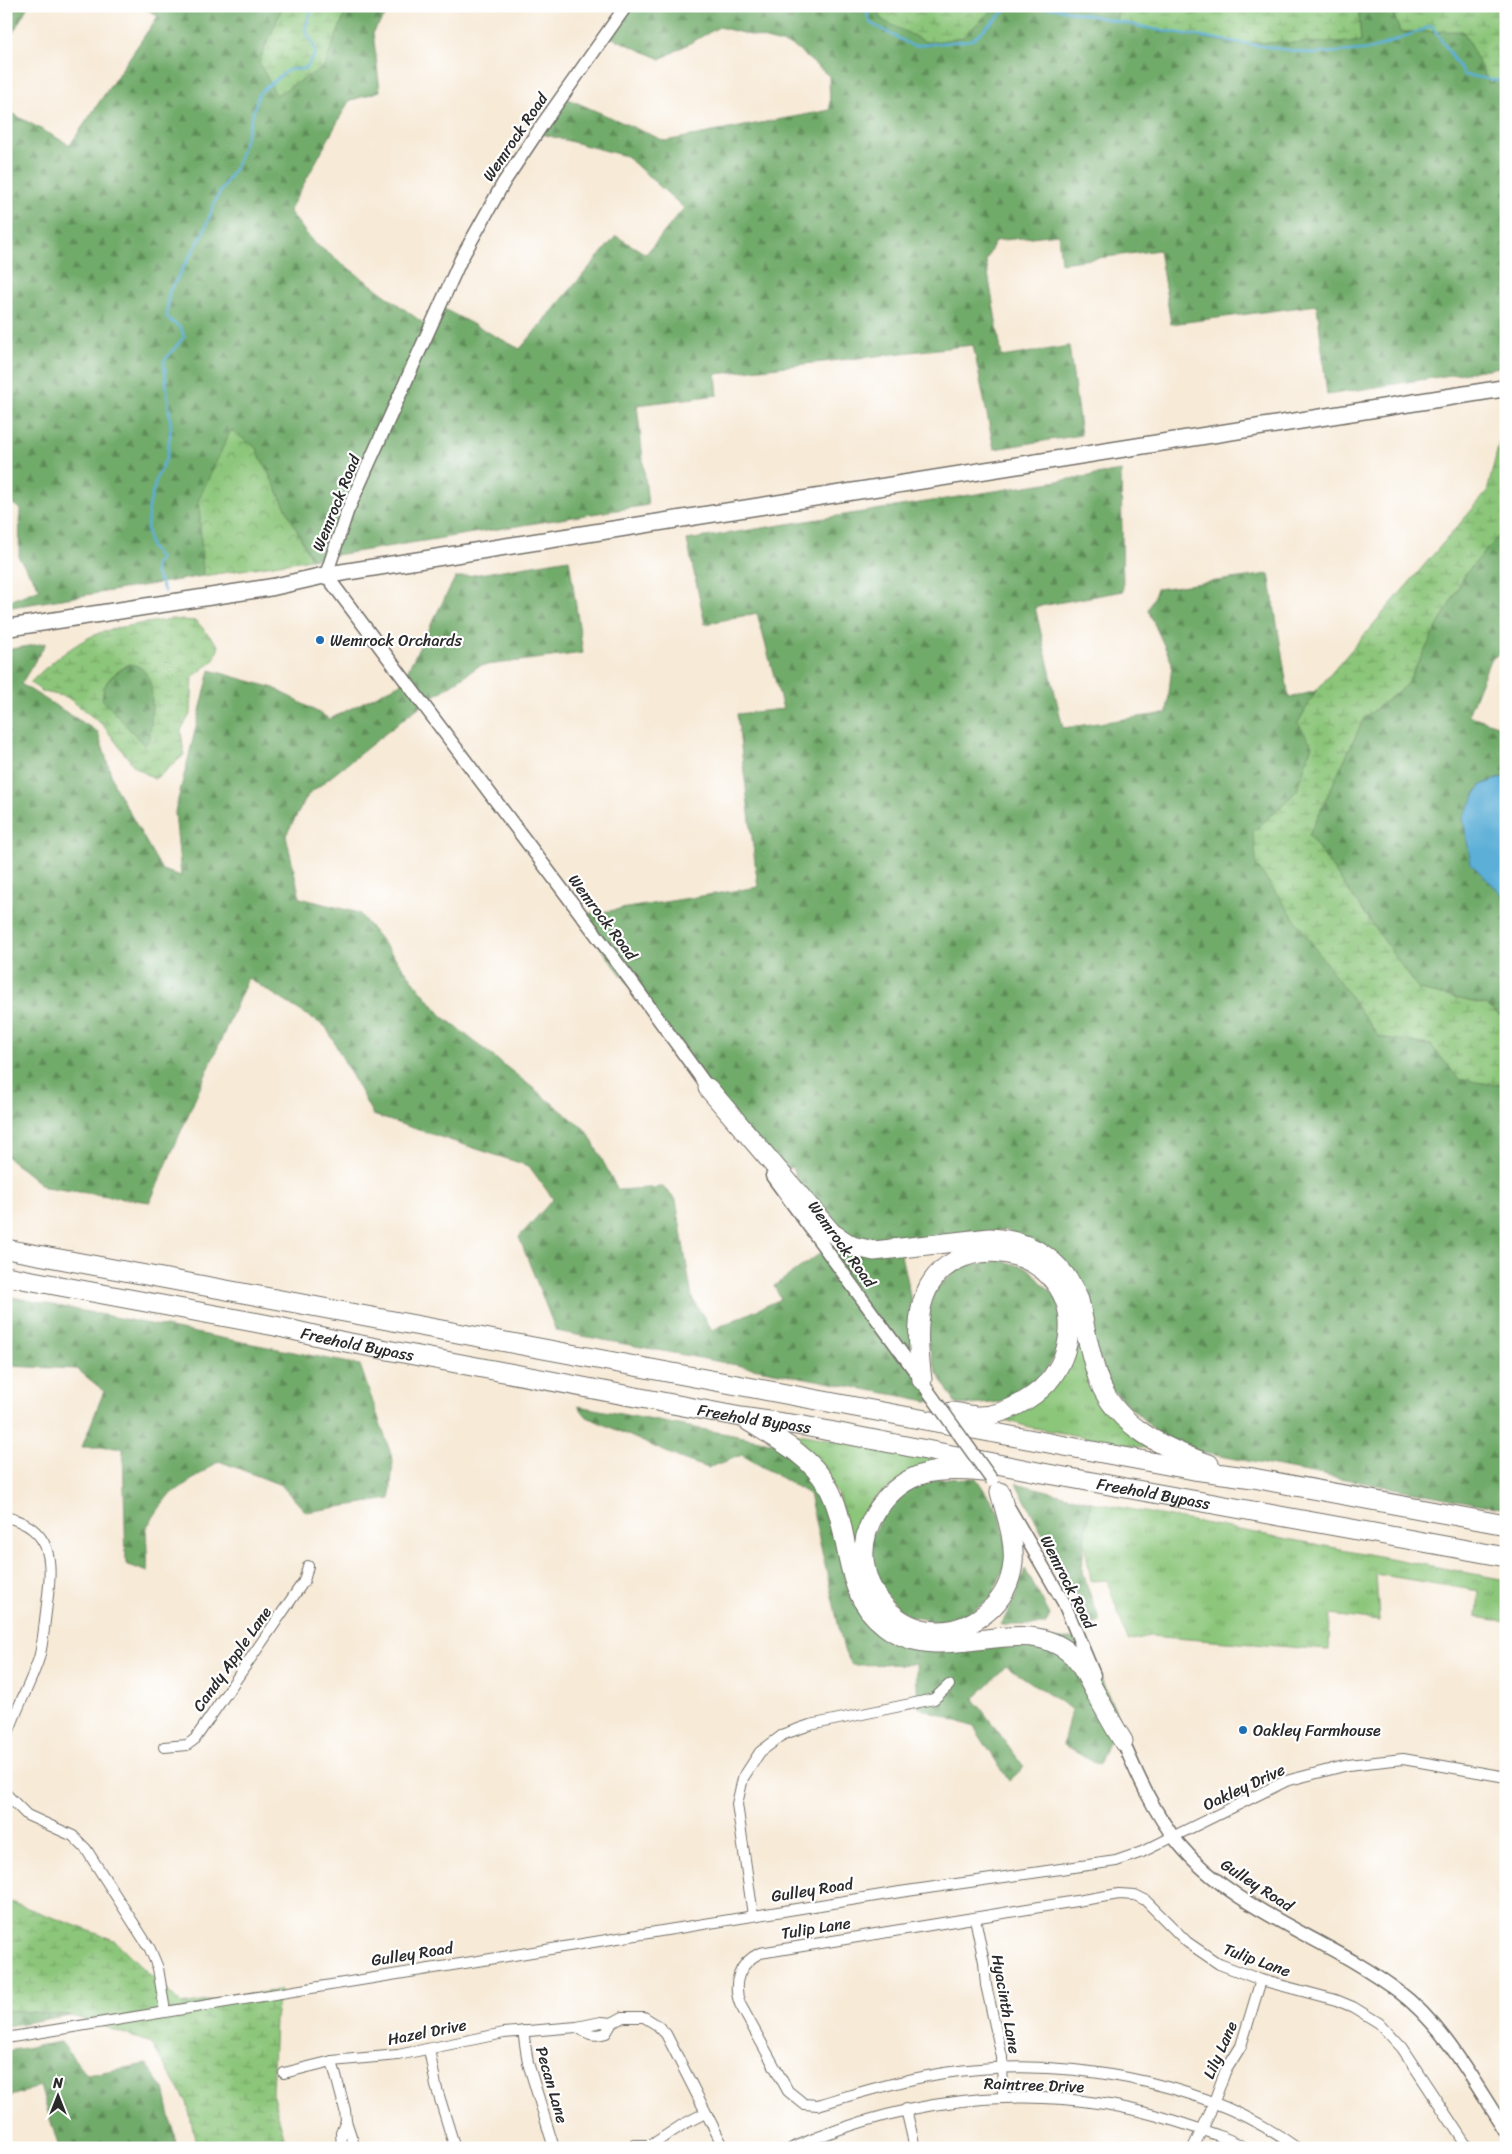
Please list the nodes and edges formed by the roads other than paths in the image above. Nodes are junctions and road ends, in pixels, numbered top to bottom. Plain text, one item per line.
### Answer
1 (626, 6) edge
2 (1506, 388) edge
3 (326, 576) junction
4 (6, 628) edge
5 (708, 1088) junction
6 (6, 1249) edge
7 (6, 1276) edge
8 (924, 1384) junction
9 (770, 1391) junction
10 (741, 1417) junction
11 (1252, 1478) junction
12 (996, 1486) junction
13 (1214, 1504) junction
14 (6, 1517) edge
15 (1506, 1526) edge
16 (1506, 1557) edge
17 (308, 1566) dead end
18 (949, 1685) dead end
19 (6, 1740) edge
20 (1123, 1741) junction
21 (164, 1747) dead end
22 (1506, 1777) edge
23 (6, 1794) edge
24 (1174, 1837) junction
25 (753, 1916) junction
26 (975, 1918) junction
27 (1261, 1980) junction
28 (165, 2011) junction
29 (523, 2031) junction
30 (6, 2038) edge
31 (429, 2049) junction
32 (332, 2061) junction
33 (1002, 2069) junction
34 (284, 2073) dead end
35 (1003, 2096) junction
36 (1214, 2103) junction
37 (906, 2109) junction
38 (705, 2113) junction
39 (346, 2121) junction
40 (1201, 2130) junction
41 (1506, 2131) edge
42 (648, 2146) edge
43 (342, 2148) edge
44 (355, 2148) edge
45 (454, 2148) edge
46 (554, 2148) edge
47 (631, 2148) edge
48 (724, 2148) edge
49 (792, 2148) edge
50 (915, 2148) edge
51 (1193, 2148) edge
52 (1246, 2148) edge
53 (1297, 2148) edge
54 (1468, 2148) edge

1 - 3 street, Wemrock Road
2 - 3 main road
3 - 4 main road
3 - 5 street, Wemrock Road
5 - 8 street, Wemrock Road
5 - 11 highway
6 - 9 highway, Freehold Bypass
7 - 10 highway, Freehold Bypass
8 - 9 highway
8 - 12 street, Wemrock Road, bridge
9 - 11 highway, Freehold Bypass
10 - 13 highway, Freehold Bypass
10 - 20 highway
11 - 15 highway, Freehold Bypass
12 - 13 highway
12 - 20 street, Wemrock Road
13 - 16 highway, Freehold Bypass
14 - 19 street
17 - 21 street, Candy Apple Lane
18 - 25 street
20 - 24 street, Wemrock Road
22 - 24 street, Oakley Drive
23 - 28 street
24 - 25 street, Gulley Road
24 - 41 street, Gulley Road
25 - 28 street, Gulley Road
26 - 27 street, Tulip Lane
26 - 33 street, Hyacinth Lane
26 - 33 street, Tulip Lane
27 - 36 street, Lily Lane
27 - 54 street, Tulip Lane
28 - 30 street, Gulley Road
29 - 31 street, Hazel Drive
29 - 38 street, Hazel Drive
29 - 46 street, Pecan Lane
31 - 32 street, Hazel Drive
31 - 45 street
32 - 34 street, Hazel Drive
32 - 39 street
33 - 35 street, Hyacinth Lane
33 - 36 street, Tulip Lane
35 - 37 street, Raintree Drive
35 - 40 street, Raintree Drive
36 - 40 street, Lily Lane
36 - 53 street, Tulip Lane
37 - 49 street, Raintree Drive
37 - 50 street
38 - 42 street
38 - 48 street, Hazel Drive
39 - 43 street
39 - 44 street
40 - 51 street, Lily Lane
40 - 52 street, Raintree Drive
42 - 47 street

